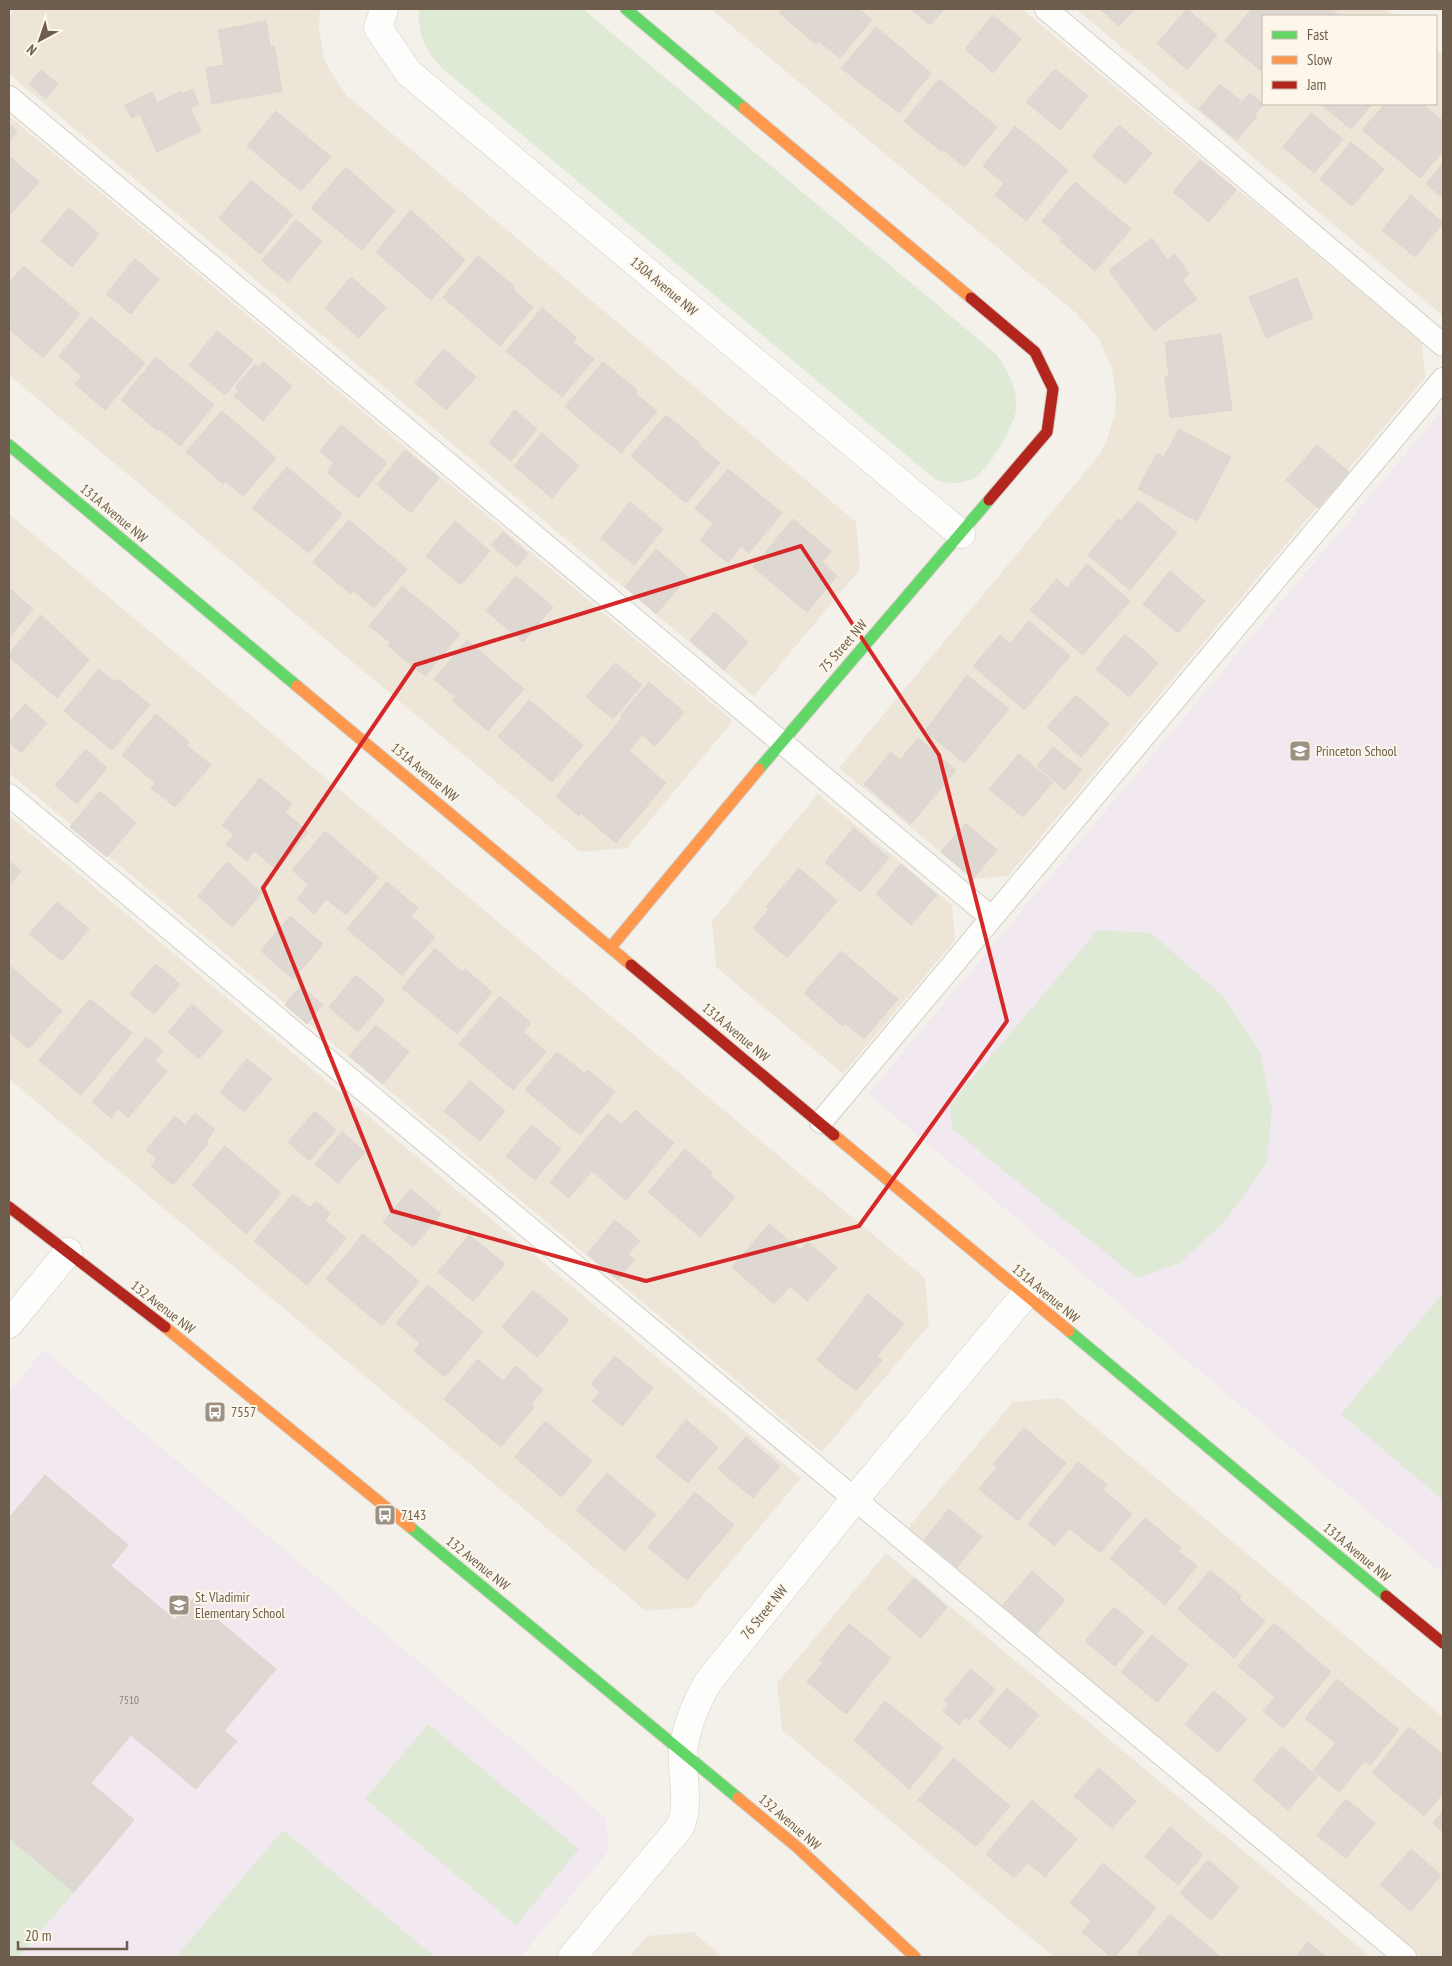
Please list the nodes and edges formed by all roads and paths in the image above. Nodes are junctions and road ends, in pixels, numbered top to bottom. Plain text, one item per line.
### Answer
1 (626, 9) edge
2 (1046, 9) edge
3 (381, 18) edge
4 (9, 97) edge
5 (1443, 345) edge
6 (1443, 379) edge
7 (9, 445) edge
8 (960, 534) junction
9 (781, 742) junction
10 (9, 796) edge
11 (992, 918) junction
12 (611, 948) junction
13 (821, 1122) junction
14 (9, 1207) edge
15 (68, 1252) junction
16 (1025, 1295) junction
17 (9, 1324) edge
18 (854, 1500) junction
19 (1443, 1643) edge
20 (683, 1751) junction
21 (572, 1957) edge
22 (915, 1957) edge
23 (1405, 1957) edge

1 - 8 street, 75 Street NW
2 - 5 lane
3 - 8 street, 130A Avenue NW
4 - 9 lane
6 - 11 lane
7 - 12 street, 131A Avenue NW
8 - 9 street, 75 Street NW
9 - 11 lane
9 - 12 street, 75 Street NW
10 - 18 lane
11 - 13 lane
12 - 13 street, 131A Avenue NW
13 - 16 street, 131A Avenue NW
14 - 15 street, 132 Avenue NW
15 - 17 street
15 - 20 street, 132 Avenue NW
16 - 18 street, 76 Street NW
16 - 19 street, 131A Avenue NW
18 - 20 street, 76 Street NW
18 - 23 lane
20 - 21 street, 76 Street NW
20 - 22 street, 132 Avenue NW

